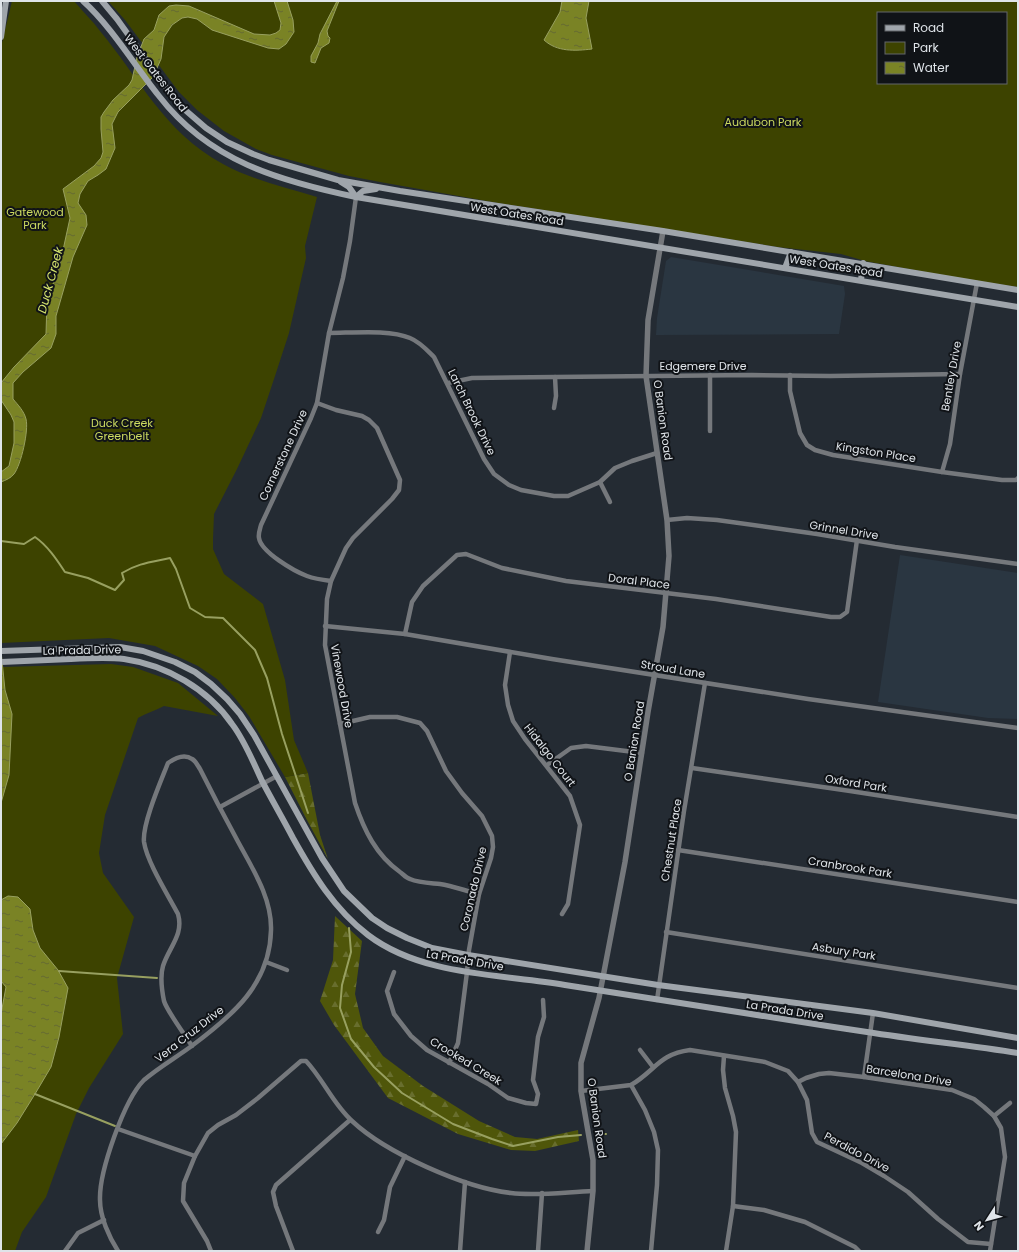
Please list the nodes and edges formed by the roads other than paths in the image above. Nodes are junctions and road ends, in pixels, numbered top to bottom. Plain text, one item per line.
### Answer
1 (6, 1) edge
2 (83, 1) edge
3 (102, 1) edge
4 (1, 37) edge
5 (338, 180) junction
6 (400, 191) junction
7 (356, 198) junction
8 (663, 231) junction
9 (660, 248) junction
10 (792, 252) junction
11 (863, 263) junction
12 (785, 268) junction
13 (861, 280) junction
14 (977, 283) junction
15 (1018, 290) edge
16 (974, 298) junction
17 (1018, 307) edge
18 (329, 334) junction
19 (960, 374) junction
20 (710, 375) junction
21 (790, 375) junction
22 (646, 376) junction
23 (555, 377) junction
24 (448, 383) junction
25 (317, 403) junction
26 (554, 408) dead end
27 (710, 431) dead end
28 (657, 453) junction
29 (942, 472) junction
30 (1017, 479) edge
31 (600, 482) junction
32 (610, 502) dead end
33 (668, 520) junction
34 (857, 540) junction
35 (1018, 564) edge
36 (332, 581) junction
37 (666, 594) junction
38 (326, 626) junction
39 (405, 634) junction
40 (1, 651) edge
41 (510, 652) junction
42 (1, 662) edge
43 (655, 675) junction
44 (705, 683) junction
45 (340, 724) junction
46 (1018, 728) edge
47 (642, 753) junction
48 (547, 765) junction
49 (692, 768) junction
50 (277, 776) junction
51 (264, 783) junction
52 (220, 808) junction
53 (1018, 817) edge
54 (678, 850) junction
55 (479, 894) junction
56 (1018, 902) edge
57 (562, 914) dead end
58 (666, 932) junction
59 (468, 955) junction
60 (266, 962) junction
61 (287, 970) dead end
62 (394, 972) dead end
63 (467, 972) junction
64 (604, 976) junction
65 (658, 985) junction
66 (1018, 988) edge
67 (600, 991) junction
68 (543, 1000) dead end
69 (656, 1000) junction
70 (873, 1014) junction
71 (870, 1033) junction
72 (1018, 1038) edge
73 (192, 1046) junction
74 (640, 1050) dead end
75 (1018, 1053) edge
76 (724, 1056) junction
77 (449, 1063) junction
78 (653, 1067) junction
79 (864, 1077) junction
80 (798, 1082) junction
81 (631, 1085) junction
82 (581, 1092) junction
83 (1010, 1103) dead end
84 (994, 1116) junction
85 (350, 1120) junction
86 (118, 1129) junction
87 (195, 1156) junction
88 (405, 1156) junction
89 (465, 1182) junction
90 (593, 1191) junction
91 (542, 1193) junction
92 (733, 1206) junction
93 (104, 1220) junction
94 (378, 1232) dead end
95 (991, 1244) junction
96 (65, 1251) edge
97 (118, 1251) edge
98 (211, 1251) edge
99 (293, 1251) edge
100 (460, 1251) edge
101 (538, 1251) edge
102 (587, 1251) edge
103 (651, 1251) edge
104 (726, 1251) edge
105 (859, 1251) edge
106 (990, 1251) edge

1 - 4 main road
2 - 7 main road, West Oates Road
3 - 5 main road, West Oates Road
5 - 6 main road, West Oates Road
5 - 7 main road
6 - 7 main road
6 - 8 main road, West Oates Road
7 - 9 main road, West Oates Road
7 - 18 street, Cornerstone Drive
8 - 9 street, O Banion Road
8 - 10 main road, West Oates Road
9 - 12 main road, West Oates Road
9 - 22 street, O Banion Road
10 - 11 main road, West Oates Road
10 - 12 main road
11 - 13 main road
11 - 14 main road, West Oates Road
12 - 13 main road, West Oates Road
13 - 16 main road, West Oates Road
14 - 15 main road, West Oates Road
14 - 16 street, Bentley Drive
16 - 17 main road, West Oates Road
16 - 19 street, Bentley Drive
18 - 24 street, Larch Brook Drive
18 - 25 street, Cornerstone Drive
19 - 21 street, Edgemere Drive
19 - 29 street, Bentley Drive
20 - 21 street, Edgemere Drive
20 - 22 street, Edgemere Drive
20 - 27 street
21 - 29 street, Kingston Place
22 - 23 street, Edgemere Drive
22 - 28 street, O Banion Road
23 - 24 street, Edgemere Drive
23 - 26 street
24 - 31 street, Larch Brook Drive
25 - 36 street, Cornerstone Drive
25 - 36 street, Vinewood Drive
28 - 31 street, Larch Brook Drive
28 - 33 street, O Banion Road
29 - 30 street, Kingston Place
31 - 32 street
33 - 34 street, Grinnel Drive
33 - 37 street, O Banion Road
34 - 35 street, Grinnel Drive
34 - 37 street, Doral Place
36 - 38 street, Vinewood Drive
37 - 39 street, Doral Place
37 - 43 street, O Banion Road
38 - 39 street, Stroud Lane
38 - 45 street, Vinewood Drive
39 - 41 street, Stroud Lane
40 - 50 main road, La Prada Drive
41 - 43 street, Stroud Lane
41 - 48 street, Hidalgo Court
42 - 51 main road, La Prada Drive
43 - 44 street, Stroud Lane
43 - 47 street, O Banion Road
44 - 46 street, Stroud Lane
44 - 49 street, Chestnut Place
45 - 55 street, Vinewood Drive
45 - 55 street, Coronado Drive
47 - 48 street
47 - 64 street, O Banion Road
48 - 57 street, Hidalgo Court
49 - 53 street, Oxford Park
49 - 54 street, Chestnut Place
50 - 51 street
50 - 59 main road, La Prada Drive
51 - 52 street
51 - 63 main road, La Prada Drive
52 - 60 street, Vera Cruz Drive
52 - 73 street, Vera Cruz Drive
54 - 56 street, Cranbrook Park
54 - 58 street, Chestnut Place
55 - 59 street, Coronado Drive
58 - 65 street, Chestnut Place
58 - 66 street, Asbury Park
59 - 63 street, Coronado Drive
59 - 64 main road, La Prada Drive
60 - 61 street
60 - 73 street, Vera Cruz Drive
62 - 77 street, Crooked Creek
63 - 67 main road, La Prada Drive
63 - 77 street, Coronado Drive
64 - 65 main road, La Prada Drive
64 - 67 street, O Banion Road
65 - 69 street, Chestnut Place
65 - 70 main road, La Prada Drive
67 - 69 main road, La Prada Drive
67 - 82 street, O Banion Road
68 - 77 street, Crooked Creek
69 - 71 main road, La Prada Drive
70 - 71 street
70 - 72 main road, La Prada Drive
71 - 75 main road, La Prada Drive
71 - 79 street
73 - 86 street, Vera Cruz Drive
74 - 78 street
76 - 78 street, Perdido Drive
76 - 80 street, Perdido Drive
76 - 92 street
78 - 81 street, Perdido Drive
79 - 80 street, Barcelona Drive
79 - 84 street, Barcelona Drive
80 - 95 street, Perdido Drive
81 - 82 street
81 - 103 street
82 - 90 street, O Banion Road
83 - 84 street
84 - 95 street, Barcelona Drive
85 - 87 street
85 - 88 street
85 - 99 street
86 - 87 street
86 - 93 street, Vera Cruz Drive
87 - 98 street
88 - 89 street
88 - 94 street
89 - 91 street
89 - 100 street
90 - 91 street
90 - 102 street, O Banion Road
91 - 101 street
92 - 104 street
92 - 105 street
93 - 96 street
93 - 97 street, Vera Cruz Drive
95 - 106 street, Barcelona Drive

